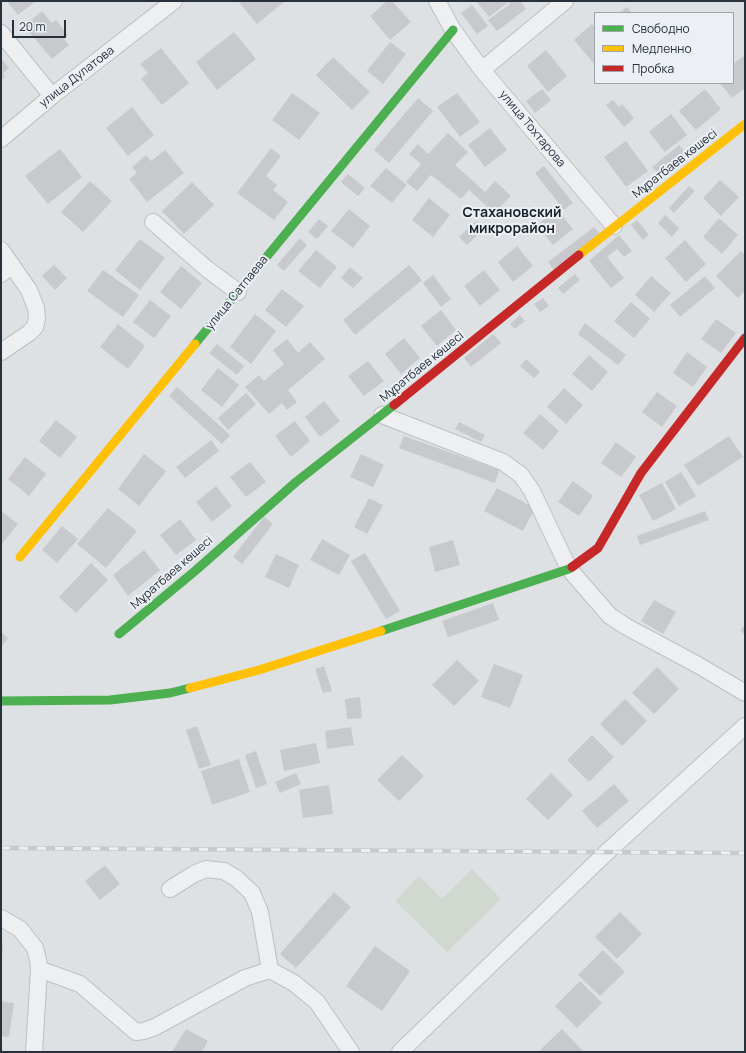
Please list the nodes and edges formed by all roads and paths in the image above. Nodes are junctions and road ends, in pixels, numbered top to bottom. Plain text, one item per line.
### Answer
1 (437, 1) edge
2 (566, 1) edge
3 (169, 3) edge
4 (454, 30) junction
5 (1, 33) edge
6 (482, 70) junction
7 (52, 96) junction
8 (745, 124) edge
9 (1, 139) edge
10 (153, 222) dead end
11 (614, 226) junction
12 (1, 250) edge
13 (6, 270) edge
14 (238, 292) junction
15 (745, 338) edge
16 (1, 352) edge
17 (382, 415) junction
18 (20, 556) dead end
19 (569, 568) junction
20 (120, 634) dead end
21 (745, 693) edge
22 (1, 701) edge
23 (745, 726) edge
24 (170, 889) dead end
25 (1, 918) edge
26 (39, 969) junction
27 (270, 970) junction
28 (34, 1052) edge
29 (351, 1052) edge
30 (400, 1052) edge

1 - 4 street, улица Тохтарова
2 - 6 street
3 - 7 street, улица Дулатова
4 - 6 street, улица Тохтарова
4 - 14 street, улица Сатпаева
5 - 7 street
6 - 11 street, улица Тохтарова
7 - 9 street, улица Дулатова
8 - 11 street, Мұратбаев көшесі
10 - 14 street
11 - 17 street, Мұратбаев көшесі
12 - 13 street
13 - 16 street
14 - 18 street, улица Сатпаева
15 - 19 street
17 - 19 street
17 - 20 street, Мұратбаев көшесі
19 - 21 street
19 - 22 street
23 - 30 street
24 - 27 street
25 - 26 street
26 - 27 street
26 - 28 street
27 - 29 street

